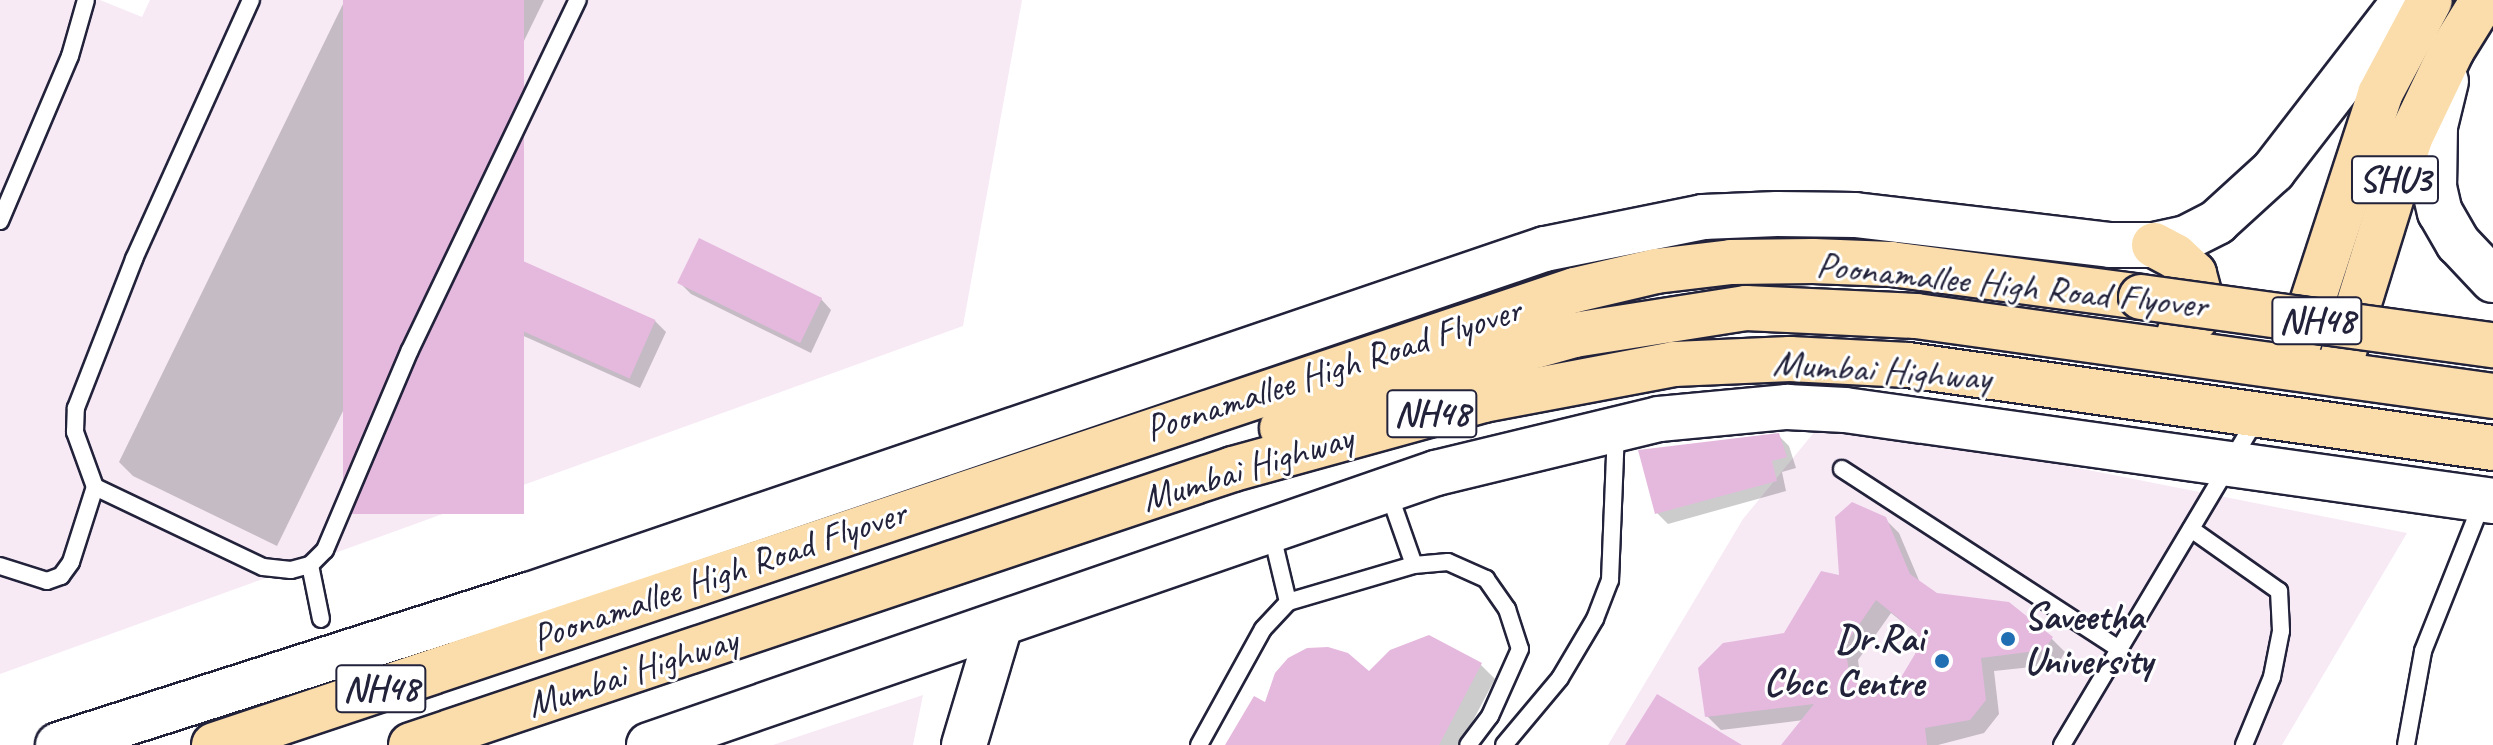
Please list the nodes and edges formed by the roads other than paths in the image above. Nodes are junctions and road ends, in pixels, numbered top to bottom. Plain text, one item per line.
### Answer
1 (86, 0) edge
2 (251, 0) edge
3 (578, 0) edge
4 (2405, 0) edge
5 (2430, 0) edge
6 (2475, 13) edge
7 (0, 221) edge
8 (2154, 245) junction
9 (2493, 280) edge
10 (2493, 345) edge
11 (2154, 348) junction
12 (2291, 367) junction
13 (2337, 374) junction
14 (2493, 396) edge
15 (2259, 415) junction
16 (1616, 427) junction
17 (2493, 448) edge
18 (2229, 463) junction
19 (1842, 469) dead end
20 (95, 487) junction
21 (1388, 489) junction
22 (2488, 500) edge
23 (1067, 525) junction
24 (2191, 529) junction
25 (1271, 531) junction
26 (310, 565) junction
27 (1414, 565) junction
28 (0, 566) edge
29 (1288, 602) junction
30 (321, 619) dead end
31 (999, 628) junction
32 (2119, 649) junction
33 (58, 745) edge
34 (214, 745) edge
35 (411, 745) edge
36 (649, 745) edge
37 (964, 745) edge
38 (1199, 745) edge
39 (1468, 745) edge
40 (1504, 745) edge
41 (2062, 745) edge
42 (2244, 745) edge
43 (2406, 745) edge

1 - 7 lane
2 - 20 lane
3 - 26 lane
4 - 8 street
5 - 12 main road, SHU3
6 - 9 street
6 - 13 main road, SHU3
8 - 11 main road
8 - 33 street
10 - 34 main road, Poonamallee High Road Flyover / NH48, bridge
11 - 12 main road
11 - 23 main road
12 - 13 main road
13 - 14 main road
15 - 17 main road, Mumbai Highway / NH48
15 - 18 lane
15 - 23 main road, Mumbai Highway / NH48
16 - 18 street
16 - 21 street
16 - 40 lane
18 - 22 street
18 - 24 lane
19 - 32 lane
20 - 26 lane
20 - 28 lane
21 - 25 street
21 - 27 lane
22 - 43 lane
23 - 35 main road, Mumbai Highway / NH48
24 - 32 lane
24 - 42 lane
25 - 29 lane
25 - 31 street
26 - 30 lane
27 - 29 lane
27 - 39 lane
29 - 38 lane
31 - 36 street
31 - 37 street
32 - 41 lane

